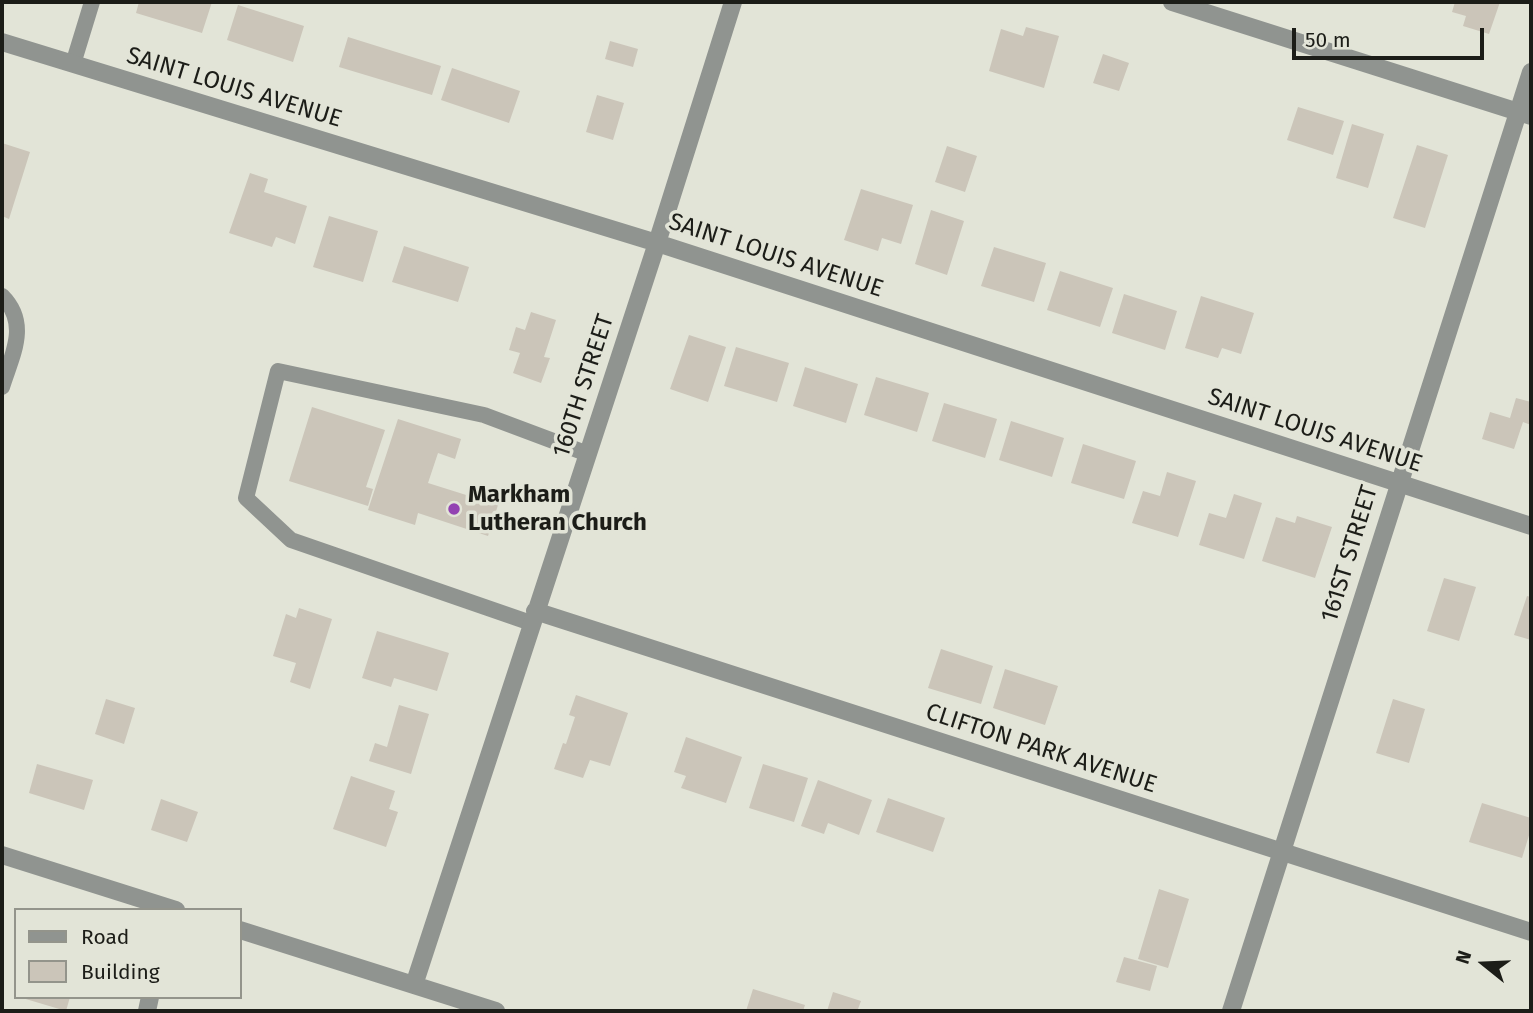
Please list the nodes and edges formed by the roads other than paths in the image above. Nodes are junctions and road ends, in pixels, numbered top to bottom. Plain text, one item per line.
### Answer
1 (92, 2) edge
2 (733, 2) edge
3 (1172, 2) edge
4 (2, 42) edge
5 (73, 64) junction
6 (1531, 72) edge
7 (1525, 114) edge
8 (657, 243) junction
9 (2, 296) edge
10 (2, 387) edge
11 (588, 454) junction
12 (1398, 484) junction
13 (1531, 526) edge
14 (533, 617) junction
15 (1282, 853) junction
16 (2, 855) edge
17 (167, 908) edge
18 (242, 931) edge
19 (1531, 932) edge
20 (414, 985) junction
21 (496, 1011) edge
22 (1231, 1011) edge

1 - 5 lane
2 - 8 street, 160TH STREET
3 - 7 street
4 - 5 street, SAINT LOUIS AVENUE
5 - 8 street, SAINT LOUIS AVENUE
6 - 7 street, 161ST STREET
7 - 12 street, 161ST STREET
8 - 11 street, 160TH STREET
8 - 12 street, SAINT LOUIS AVENUE
9 - 10 lane
11 - 14 street, 160TH STREET
11 - 14 lane
12 - 13 street, SAINT LOUIS AVENUE
12 - 15 street, 161ST STREET
14 - 15 street, CLIFTON PARK AVENUE
14 - 20 street, 160TH STREET
15 - 19 street, CLIFTON PARK AVENUE
15 - 22 street, 161ST STREET
16 - 17 street
18 - 20 street
20 - 21 street

